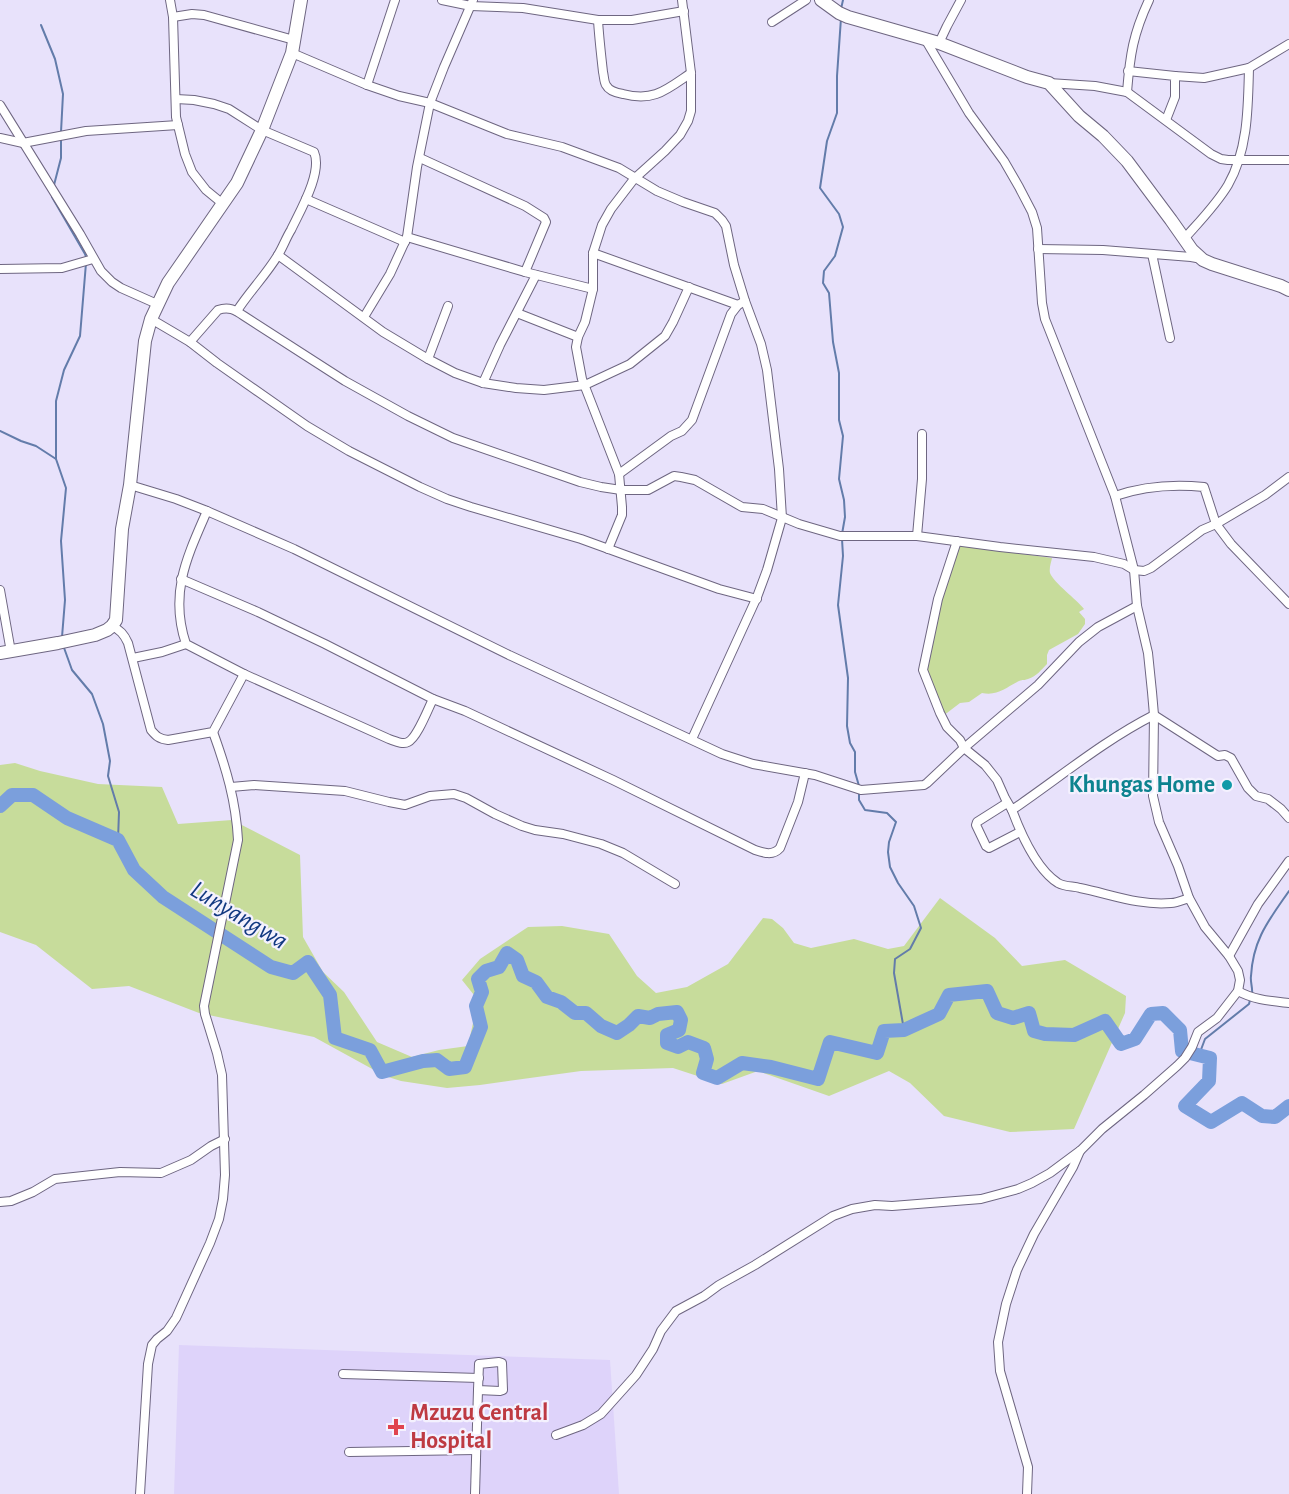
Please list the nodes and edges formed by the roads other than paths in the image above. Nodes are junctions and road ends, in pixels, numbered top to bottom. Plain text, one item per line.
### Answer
1 (170, 0) edge
2 (301, 0) edge
3 (395, 0) edge
4 (441, 0) edge
5 (682, 0) edge
6 (806, 0) edge
7 (821, 0) edge
8 (962, 0) edge
9 (1149, 0) edge
10 (472, 3) edge
11 (684, 11) junction
12 (173, 18) junction
13 (598, 20) junction
14 (772, 22) dead end
15 (924, 39) junction
16 (294, 40) junction
17 (939, 43) junction
18 (1289, 44) edge
19 (292, 53) junction
20 (1249, 68) junction
21 (1128, 71) junction
22 (691, 73) junction
23 (1174, 76) junction
24 (1049, 83) junction
25 (368, 85) junction
26 (1127, 92) junction
27 (176, 99) junction
28 (430, 103) junction
29 (0, 105) edge
30 (1166, 120) junction
31 (178, 125) junction
32 (262, 130) junction
33 (0, 138) edge
34 (23, 143) junction
35 (420, 158) junction
36 (1239, 159) junction
37 (1289, 160) edge
38 (634, 179) junction
39 (306, 199) junction
40 (223, 204) junction
41 (406, 239) junction
42 (1184, 239) junction
43 (1038, 249) junction
44 (593, 253) junction
45 (1152, 254) junction
46 (278, 255) junction
47 (93, 259) junction
48 (1203, 260) junction
49 (0, 269) edge
50 (525, 272) junction
51 (536, 275) junction
52 (689, 287) junction
53 (593, 289) junction
54 (1289, 290) edge
55 (741, 303) junction
56 (157, 304) junction
57 (448, 306) dead end
58 (237, 311) junction
59 (518, 313) junction
60 (364, 317) junction
61 (151, 319) junction
62 (578, 338) junction
63 (1170, 338) dead end
64 (190, 342) junction
65 (428, 359) junction
66 (483, 383) junction
67 (585, 385) junction
68 (922, 434) dead end
69 (618, 474) junction
70 (1289, 477) edge
71 (130, 485) junction
72 (621, 490) junction
73 (1115, 496) junction
74 (207, 511) junction
75 (782, 518) junction
76 (1216, 524) junction
77 (917, 536) junction
78 (957, 541) junction
79 (608, 549) junction
80 (1134, 570) junction
81 (181, 579) junction
82 (0, 590) edge
83 (757, 598) junction
84 (1289, 604) edge
85 (1137, 606) junction
86 (112, 626) junction
87 (186, 644) junction
88 (5, 653) edge
89 (133, 658) junction
90 (244, 674) junction
91 (433, 699) junction
92 (1154, 715) junction
93 (213, 732) junction
94 (692, 739) junction
95 (964, 748) junction
96 (806, 773) junction
97 (231, 788) junction
98 (1009, 807) junction
99 (1289, 818) edge
100 (1020, 832) junction
101 (1289, 861) edge
102 (675, 884) dead end
103 (1189, 898) junction
104 (1229, 957) junction
105 (1238, 991) junction
106 (1289, 1003) edge
107 (225, 1139) junction
108 (1081, 1150) junction
109 (0, 1202) edge
110 (343, 1374) dead end
111 (479, 1378) junction
112 (478, 1390) junction
113 (555, 1435) dead end
114 (476, 1450) junction
115 (349, 1452) dead end
116 (140, 1494) edge
117 (475, 1494) edge
118 (1027, 1494) edge

1 - 12 street
2 - 16 street
3 - 25 street
4 - 10 street
5 - 11 street
6 - 14 street
7 - 15 street
8 - 17 street
9 - 21 street
10 - 13 street
10 - 28 street
11 - 13 street
11 - 22 street
12 - 16 street
12 - 27 street
13 - 22 street
15 - 17 street
15 - 43 street
16 - 19 street
17 - 24 street
18 - 20 street
19 - 25 street
19 - 32 street
20 - 23 street
20 - 36 street
21 - 23 street
21 - 26 street
22 - 38 street
23 - 30 street
24 - 26 street
24 - 42 street
25 - 28 street
26 - 30 street
27 - 31 street
27 - 32 street
28 - 35 street
28 - 38 street
29 - 34 street
30 - 36 street
31 - 34 street
31 - 40 street
32 - 39 street
32 - 40 street
33 - 34 street
34 - 47 street
35 - 41 street
35 - 50 street
36 - 37 street
36 - 42 street
38 - 44 street
38 - 55 street
39 - 41 street
39 - 46 street
40 - 56 street
41 - 50 street
41 - 60 street
42 - 48 street
43 - 45 street
43 - 73 street
44 - 52 street
44 - 53 street
45 - 48 street
45 - 63 street
46 - 58 street
46 - 60 street
47 - 49 street
47 - 56 street
48 - 54 street
50 - 51 street
51 - 53 street
51 - 59 street
52 - 55 street
52 - 67 street
53 - 62 street
55 - 69 street
55 - 75 street
56 - 61 street
57 - 65 street
58 - 64 street
58 - 72 street
59 - 62 street
59 - 66 street
60 - 65 street
61 - 64 street
61 - 71 street
62 - 67 street
64 - 79 street
65 - 66 street
66 - 67 street
67 - 69 street
68 - 77 street
69 - 72 street
70 - 76 street
71 - 74 street
71 - 86 street
72 - 75 street
72 - 79 street
73 - 76 street
73 - 80 street
74 - 81 street
74 - 94 street
75 - 77 street
75 - 83 street
76 - 80 street
76 - 84 street
77 - 78 street
78 - 80 street
78 - 95 street
79 - 83 street
80 - 85 street
81 - 87 street
81 - 91 street
82 - 88 street
83 - 94 street
85 - 92 street
85 - 95 street
86 - 88 street
86 - 89 street
87 - 89 street
87 - 90 street
89 - 93 street
90 - 91 street
90 - 93 street
91 - 96 street
92 - 98 street
92 - 99 street
92 - 103 street
93 - 97 street
94 - 96 street
95 - 96 street
95 - 98 street
97 - 102 street
97 - 107 street
98 - 100 street
98 - 100 street
100 - 103 street
101 - 104 street
103 - 104 street
104 - 105 street
105 - 106 street
105 - 108 street
107 - 109 street
107 - 116 street
108 - 113 street
108 - 118 street
110 - 111 street
111 - 112 street
111 - 112 street
112 - 114 street
114 - 115 street
114 - 117 street

